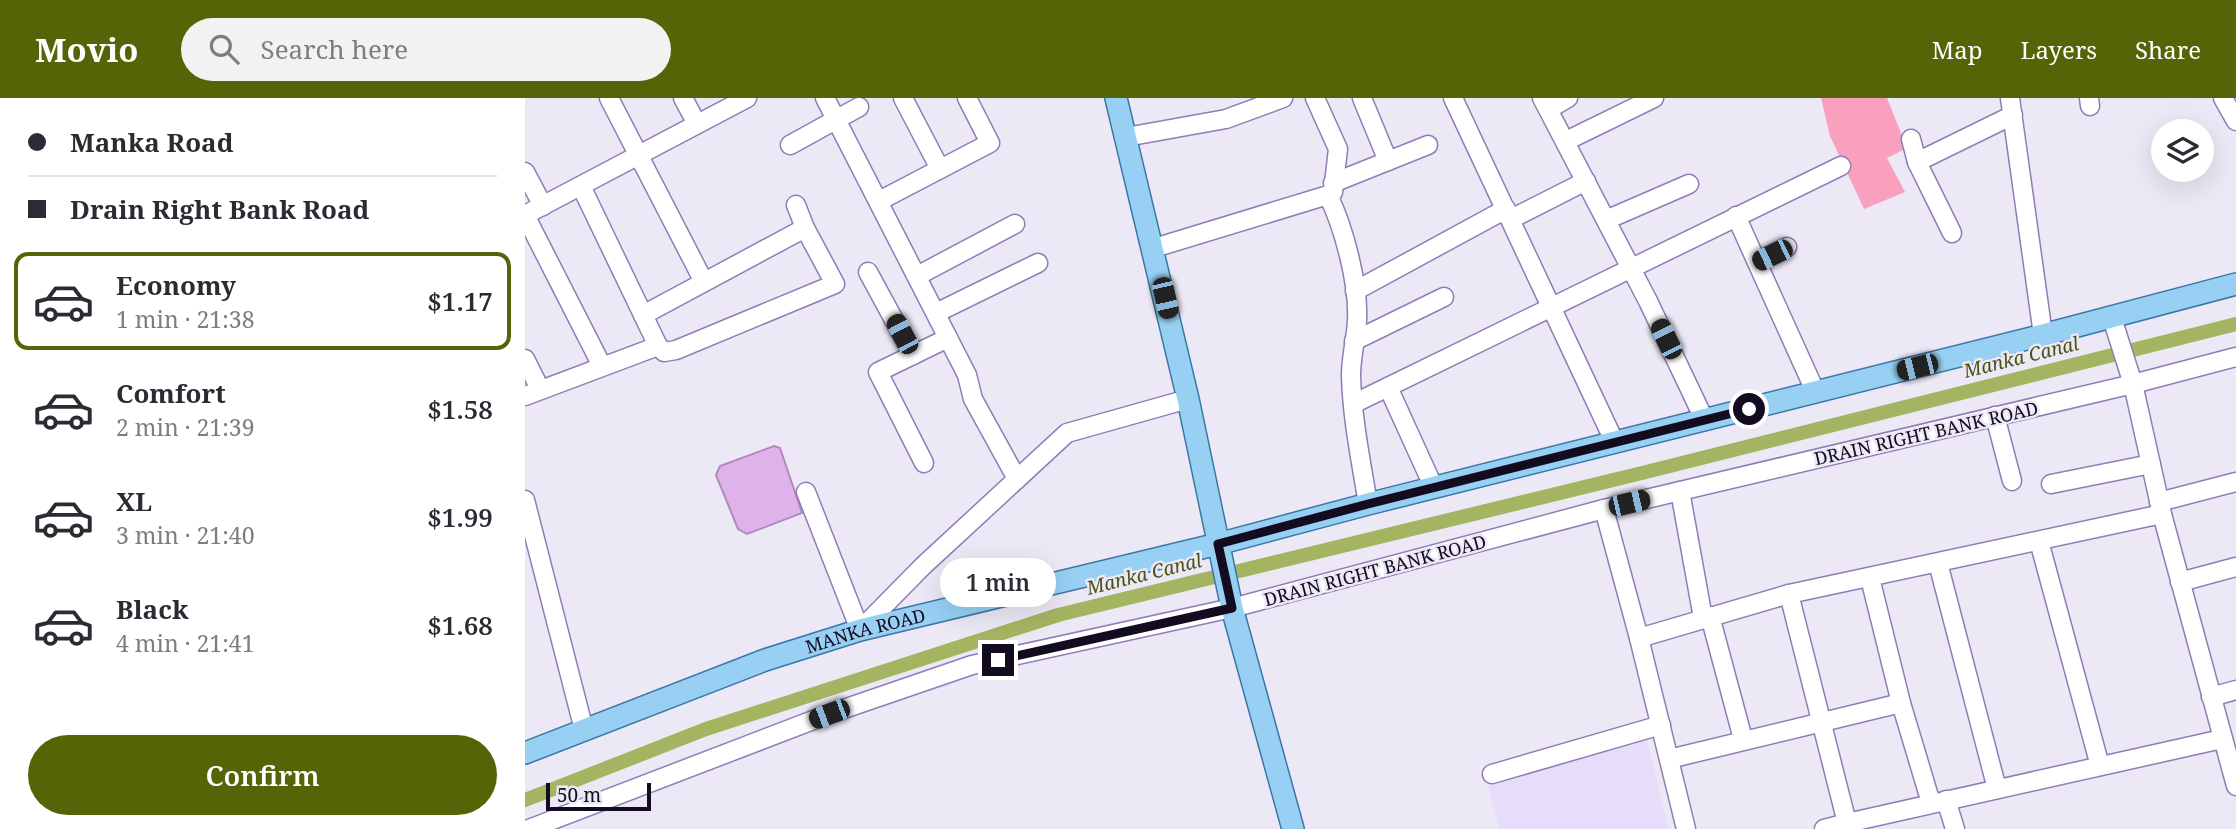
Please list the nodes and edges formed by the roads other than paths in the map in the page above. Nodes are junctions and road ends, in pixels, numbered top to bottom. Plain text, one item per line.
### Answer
1 (609, 98) edge
2 (683, 98) edge
3 (825, 98) edge
4 (903, 98) edge
5 (967, 98) edge
6 (1116, 98) edge
7 (1283, 98) edge
8 (1315, 98) edge
9 (1361, 98) edge
10 (1453, 98) edge
11 (1568, 98) edge
12 (1654, 98) edge
13 (2223, 98) edge
14 (742, 99) edge
15 (1546, 104) edge
16 (2011, 106) edge
17 (859, 107) dead end
18 (837, 120) junction
19 (2236, 121) edge
20 (697, 124) junction
21 (1126, 137) junction
22 (1911, 139) dead end
23 (1566, 141) junction
24 (790, 145) dead end
25 (1428, 145) dead end
26 (638, 156) junction
27 (1388, 160) junction
28 (1917, 162) junction
29 (1841, 166) dead end
30 (940, 169) junction
31 (525, 172) edge
32 (1586, 181) junction
33 (1689, 184) dead end
34 (581, 186) junction
35 (1331, 189) junction
36 (879, 201) junction
37 (796, 205) dead end
38 (543, 206) junction
39 (1508, 214) junction
40 (525, 215) edge
41 (1736, 216) junction
42 (1606, 220) junction
43 (1015, 224) dead end
44 (805, 228) junction
45 (1952, 233) dead end
46 (1787, 247) dead end
47 (1154, 248) junction
48 (1757, 262) junction
49 (1038, 264) dead end
50 (1630, 267) junction
51 (869, 272) dead end
52 (917, 276) junction
53 (704, 282) junction
54 (2236, 284) edge
55 (1355, 291) junction
56 (1444, 297) dead end
57 (1552, 307) junction
58 (936, 313) junction
59 (643, 315) junction
60 (2112, 318) junction
61 (2043, 335) junction
62 (949, 338) junction
63 (1354, 341) junction
64 (658, 346) junction
65 (913, 355) junction
66 (2236, 357) edge
67 (525, 359) edge
68 (602, 366) junction
69 (2133, 384) junction
70 (1388, 387) junction
71 (533, 393) edge
72 (1816, 393) junction
73 (1188, 400) junction
74 (1353, 404) junction
75 (1995, 416) junction
76 (1705, 421) junction
77 (1615, 443) junction
78 (924, 463) dead end
79 (2151, 464) junction
80 (1017, 479) junction
81 (2012, 481) dead end
82 (2236, 482) edge
83 (2051, 484) dead end
84 (1433, 488) junction
85 (1680, 491) junction
86 (806, 492) dead end
87 (525, 500) edge
88 (1368, 504) junction
89 (2160, 508) junction
90 (1604, 509) junction
91 (2039, 541) junction
92 (1220, 554) junction
93 (1938, 563) junction
94 (2236, 567) edge
95 (1870, 578) junction
96 (2180, 582) junction
97 (1789, 594) junction
98 (1230, 598) junction
99 (1707, 617) junction
100 (860, 630) junction
101 (1639, 638) junction
102 (2236, 690) edge
103 (2211, 697) junction
104 (1901, 703) junction
105 (1822, 723) junction
106 (1661, 725) junction
107 (584, 730) junction
108 (1743, 739) junction
109 (2222, 739) junction
110 (525, 753) edge
111 (1669, 759) junction
112 (2100, 766) junction
113 (1492, 774) dead end
114 (2236, 786) edge
115 (1997, 789) junction
116 (1938, 802) junction
117 (1847, 823) junction
118 (529, 829) edge
119 (1293, 829) edge
120 (1686, 829) edge
121 (1824, 829) edge
122 (1955, 829) edge

1 - 26 street
2 - 20 street
3 - 18 street
4 - 30 street
5 - 30 street
6 - 21 main road
7 - 21 street
8 - 35 street
9 - 27 street
10 - 39 street
11 - 15 street
12 - 23 street
13 - 19 street
14 - 20 street
15 - 23 street
16 - 28 street
16 - 61 street
17 - 18 street
18 - 24 street
18 - 36 street
20 - 26 street
21 - 47 main road
22 - 28 street
23 - 32 street
25 - 27 street
26 - 34 street
26 - 53 street
27 - 35 street
28 - 45 street
29 - 41 street
30 - 36 street
31 - 38 street
32 - 39 street
32 - 42 street
33 - 42 street
34 - 38 street
34 - 59 street
35 - 47 street
35 - 55 street
36 - 52 street
37 - 44 street
38 - 40 street
39 - 55 street
39 - 57 street
40 - 68 street
41 - 48 street
41 - 50 street
42 - 50 street
43 - 52 street
44 - 53 street
44 - 64 street
46 - 48 street
47 - 73 main road
48 - 72 street
49 - 58 street
50 - 57 street
50 - 76 street
51 - 65 street
52 - 58 street
53 - 59 street
54 - 60 main road, MANKA ROAD
55 - 63 street
56 - 63 street
57 - 70 street
57 - 77 street
58 - 62 street
59 - 64 street
60 - 61 main road, MANKA ROAD
60 - 69 street
61 - 72 main road, MANKA ROAD
62 - 65 street
62 - 80 street
63 - 74 street
64 - 68 street
65 - 78 street
66 - 69 street, DRAIN RIGHT BANK ROAD
67 - 71 street
68 - 71 street
69 - 75 street, DRAIN RIGHT BANK ROAD
69 - 79 street
70 - 74 street
70 - 84 street
72 - 76 main road, MANKA ROAD
73 - 80 street
73 - 92 main road
74 - 88 street
75 - 81 street
75 - 85 street, DRAIN RIGHT BANK ROAD
76 - 77 main road, MANKA ROAD
77 - 84 main road, MANKA ROAD
79 - 83 street
79 - 89 street
80 - 100 street
82 - 89 street
84 - 88 main road, MANKA ROAD
85 - 90 street, DRAIN RIGHT BANK ROAD
85 - 99 street
86 - 100 street
87 - 107 street
88 - 92 main road, MANKA ROAD
89 - 91 street
89 - 96 street
90 - 98 street, DRAIN RIGHT BANK ROAD
90 - 101 street
91 - 93 street
91 - 112 street
92 - 98 main road
92 - 100 main road, MANKA ROAD
93 - 95 street
93 - 115 street
94 - 96 street
95 - 97 street
95 - 104 street
96 - 103 street
97 - 99 street
97 - 105 street
98 - 118 street, DRAIN RIGHT BANK ROAD
98 - 119 main road
99 - 101 street
99 - 108 street
100 - 107 main road, MANKA ROAD
101 - 106 street
102 - 103 street
103 - 109 street
104 - 105 street
104 - 116 street
105 - 108 street
105 - 117 street
106 - 111 street
106 - 113 street
107 - 110 main road, MANKA ROAD
108 - 111 street
109 - 112 street
109 - 114 street
111 - 120 street
112 - 115 street
115 - 116 street
116 - 117 street
116 - 122 street
117 - 121 street

